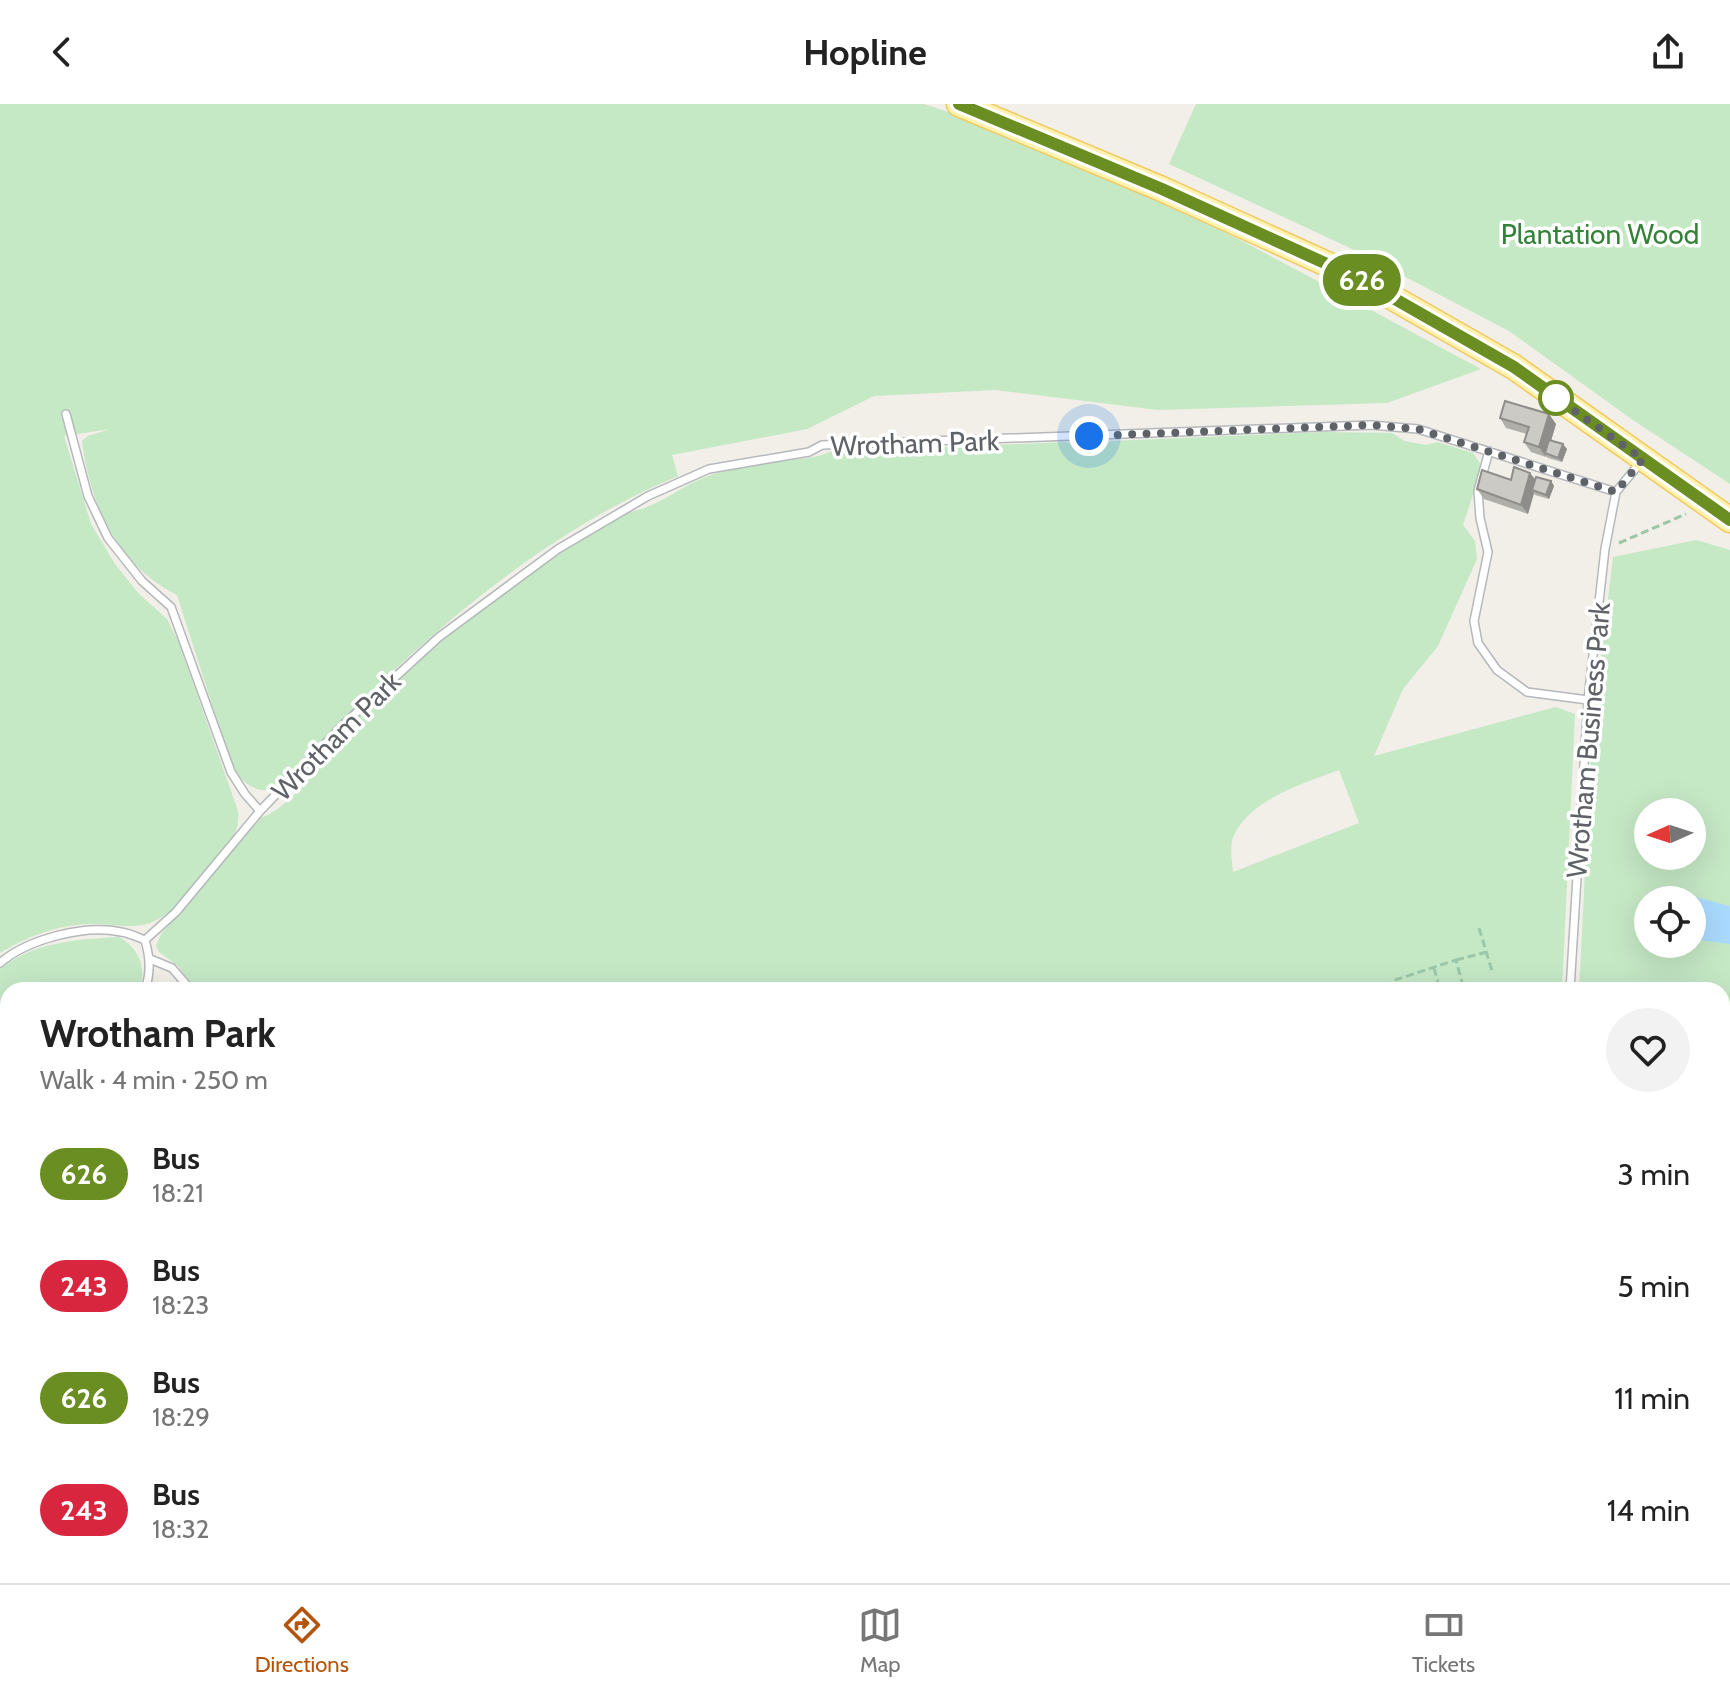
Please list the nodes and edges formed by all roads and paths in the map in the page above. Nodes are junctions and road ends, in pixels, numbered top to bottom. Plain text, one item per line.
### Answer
1 (959, 104) edge
2 (66, 414) dead end
3 (1489, 451) junction
4 (1643, 459) junction
5 (1616, 492) junction
6 (1689, 513) dead end
7 (1730, 520) edge
8 (1605, 549) junction
9 (1588, 700) junction
10 (260, 811) junction
11 (1479, 928) dead end
12 (145, 940) junction
13 (1487, 952) junction
14 (150, 959) junction
15 (1456, 960) junction
16 (0, 963) edge
17 (1434, 968) junction
18 (1492, 971) dead end
19 (148, 982) edge
20 (184, 982) edge
21 (1392, 982) edge
22 (1438, 982) edge
23 (1462, 982) edge
24 (1570, 982) edge

1 - 4 main road
2 - 10 lane
3 - 5 lane, Wrotham Park
3 - 9 lane
3 - 10 lane, Wrotham Park
4 - 5 lane
4 - 7 main road
5 - 8 lane, Wrotham Business Park
6 - 8 path
8 - 9 lane, Wrotham Business Park
9 - 24 lane, Wrotham Business Park
10 - 12 lane, Wrotham Park
11 - 13 path
12 - 14 lane
12 - 16 lane
13 - 15 path
13 - 18 path
14 - 19 lane
14 - 20 lane
15 - 17 path
15 - 23 path
17 - 21 path
17 - 22 path

